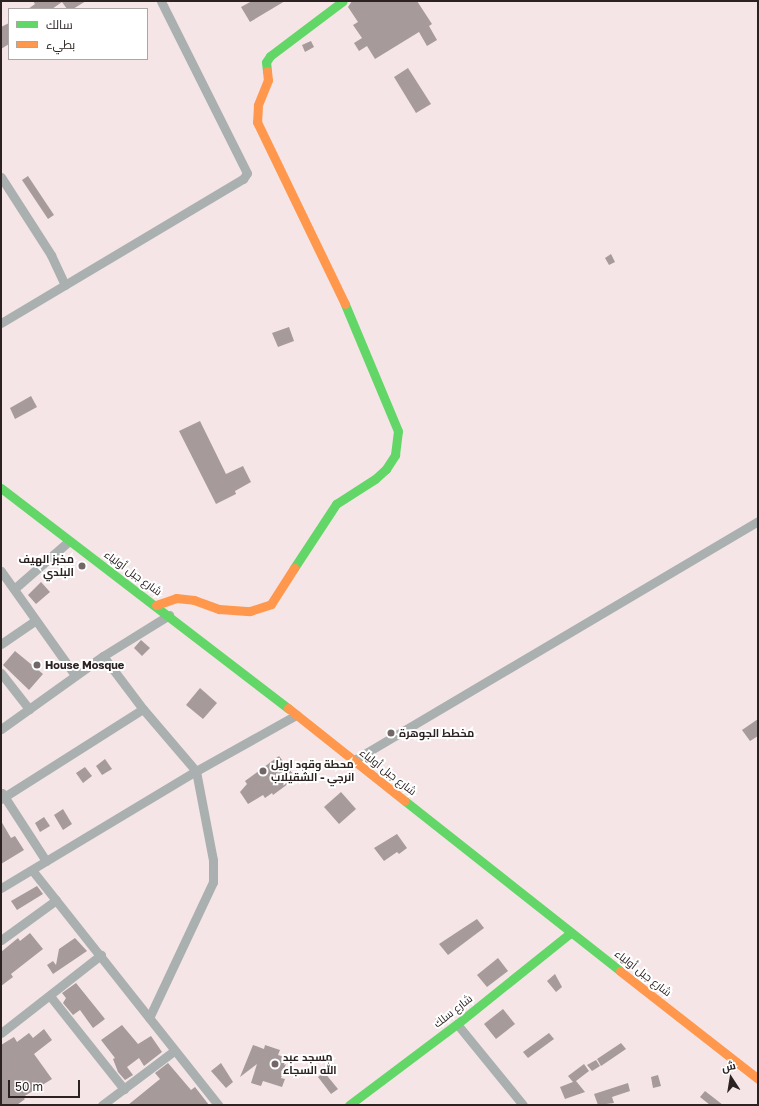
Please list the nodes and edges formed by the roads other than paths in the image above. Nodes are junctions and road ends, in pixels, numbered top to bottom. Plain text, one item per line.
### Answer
1 (161, 1) edge
2 (343, 1) edge
3 (1, 177) edge
4 (65, 285) junction
5 (1, 323) edge
6 (1, 488) edge
7 (758, 521) edge
8 (69, 541) junction
9 (1, 571) edge
10 (14, 589) junction
11 (156, 605) junction
12 (169, 615) junction
13 (36, 620) junction
14 (1, 644) edge
15 (103, 656) junction
16 (1, 673) edge
17 (76, 675) junction
18 (29, 709) junction
19 (142, 709) junction
20 (296, 715) junction
21 (1, 729) edge
22 (354, 760) junction
23 (196, 771) junction
24 (2, 796) edge
25 (46, 861) junction
26 (32, 870) junction
27 (1, 888) edge
28 (56, 900) junction
29 (570, 933) junction
30 (1, 940) edge
31 (101, 955) junction
32 (50, 996) junction
33 (149, 1018) junction
34 (457, 1024) junction
35 (1, 1033) edge
36 (174, 1051) junction
37 (758, 1079) edge
38 (124, 1089) junction
39 (102, 1105) edge
40 (218, 1105) edge
41 (349, 1105) edge
42 (523, 1105) edge

1 - 4 street
2 - 11 main road
3 - 4 street
4 - 5 street
6 - 8 main road, شارع جبل أولياء
7 - 22 street
8 - 10 street
8 - 11 main road, شارع جبل أولياء
9 - 10 street
10 - 13 street
11 - 12 main road, شارع جبل أولياء
12 - 15 street
12 - 20 main road, شارع جبل أولياء
13 - 14 street
13 - 17 street
15 - 17 street
15 - 19 street
16 - 18 street
17 - 18 street
18 - 21 street
19 - 23 street
19 - 24 street
20 - 22 main road, شارع جبل أولياء
20 - 23 street
22 - 29 main road, شارع جبل أولياء
23 - 25 street
23 - 33 street
24 - 25 street
25 - 26 street
26 - 27 street
26 - 28 street
28 - 30 street
28 - 31 street
29 - 34 main road, شارع سلك
29 - 37 main road, شارع جبل أولياء
31 - 32 street
31 - 33 street
32 - 35 street
32 - 38 street
33 - 36 street
34 - 41 main road, شارع سلك
34 - 42 street
36 - 38 street
36 - 40 street
38 - 39 street

